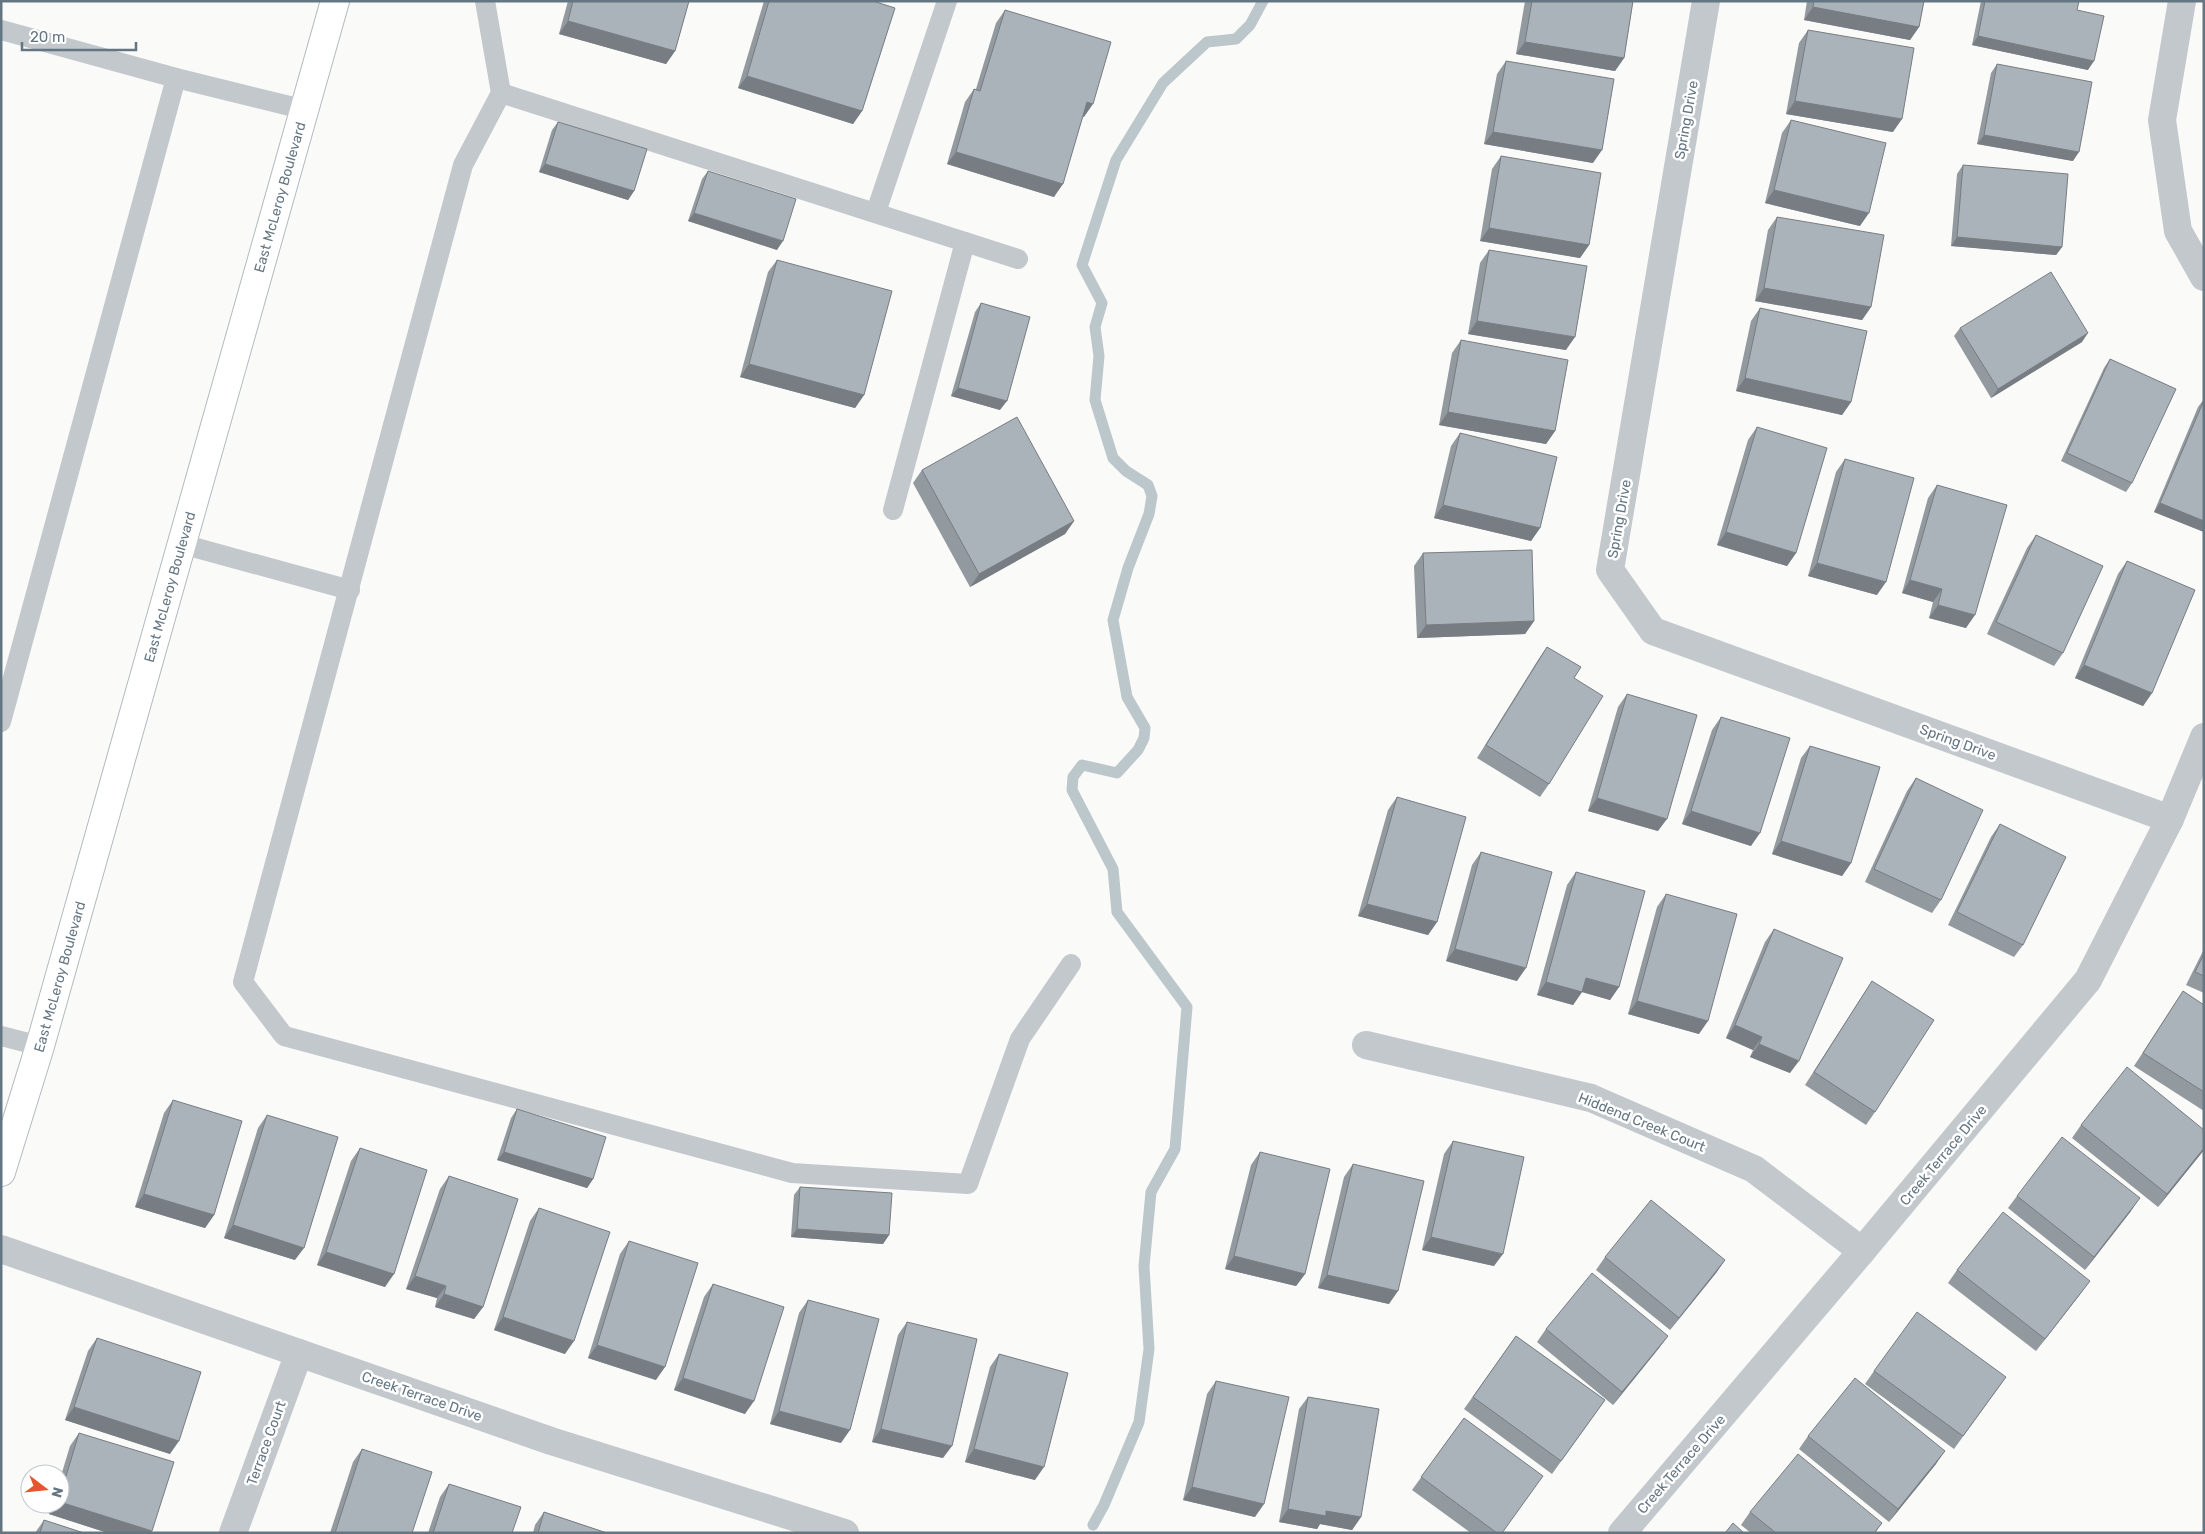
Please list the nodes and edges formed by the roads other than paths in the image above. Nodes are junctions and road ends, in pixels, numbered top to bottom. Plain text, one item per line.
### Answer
1 (335, 1) edge
2 (485, 1) edge
3 (947, 1) edge
4 (1706, 1) edge
5 (2182, 1) edge
6 (1, 30) edge
7 (176, 78) junction
8 (500, 93) junction
9 (306, 110) junction
10 (876, 212) junction
11 (965, 242) junction
12 (1018, 259) dead end
13 (2204, 277) edge
14 (893, 510) dead end
15 (182, 544) junction
16 (350, 590) junction
17 (1, 722) edge
18 (2204, 738) edge
19 (2170, 818) junction
20 (1071, 964) dead end
21 (1, 1036) edge
22 (40, 1046) junction
23 (1366, 1046) dead end
24 (1, 1172) edge
25 (1, 1249) edge
26 (1862, 1252) junction
27 (299, 1353) junction
28 (234, 1533) edge
29 (845, 1533) edge
30 (1622, 1533) edge

1 - 9 main road, East McLeroy Boulevard
2 - 8 lane
3 - 10 lane
4 - 19 street, Spring Drive
5 - 13 street
6 - 7 lane
7 - 9 lane
7 - 17 lane
8 - 10 lane
8 - 16 lane
9 - 15 main road, East McLeroy Boulevard
10 - 11 lane
11 - 12 lane
11 - 14 lane
15 - 16 lane
15 - 22 main road, East McLeroy Boulevard
16 - 20 lane
18 - 19 street, Creek Terrace Drive
19 - 26 street, Creek Terrace Drive
21 - 22 lane
22 - 24 main road, East McLeroy Boulevard
23 - 26 street, Hiddend Creek Court
25 - 27 street, Creek Terrace Drive
26 - 30 street, Creek Terrace Drive
27 - 28 street, Terrace Court
27 - 29 street, Creek Terrace Drive

